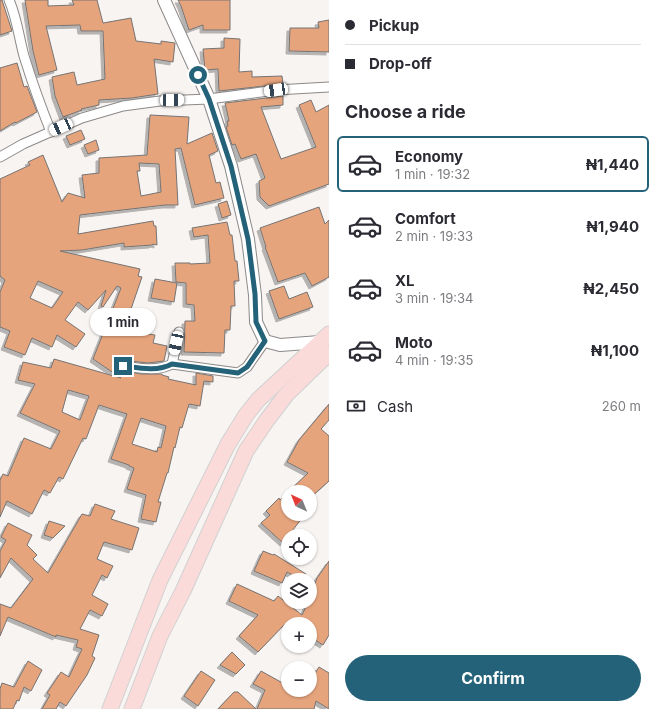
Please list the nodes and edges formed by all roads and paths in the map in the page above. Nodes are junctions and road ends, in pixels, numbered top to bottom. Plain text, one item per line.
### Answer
1 (9, 0) edge
2 (164, 0) edge
3 (329, 87) edge
4 (209, 99) junction
5 (51, 132) junction
6 (0, 157) edge
7 (179, 332) dead end
8 (265, 341) junction
9 (325, 347) edge
10 (172, 364) junction
11 (123, 366) dead end
12 (110, 709) edge
13 (132, 709) edge

1 - 5 street
2 - 4 street
3 - 4 street
4 - 5 street
4 - 8 street
5 - 6 street
7 - 10 street
8 - 9 street
8 - 10 street
9 - 12 main road
9 - 13 main road
10 - 11 street

